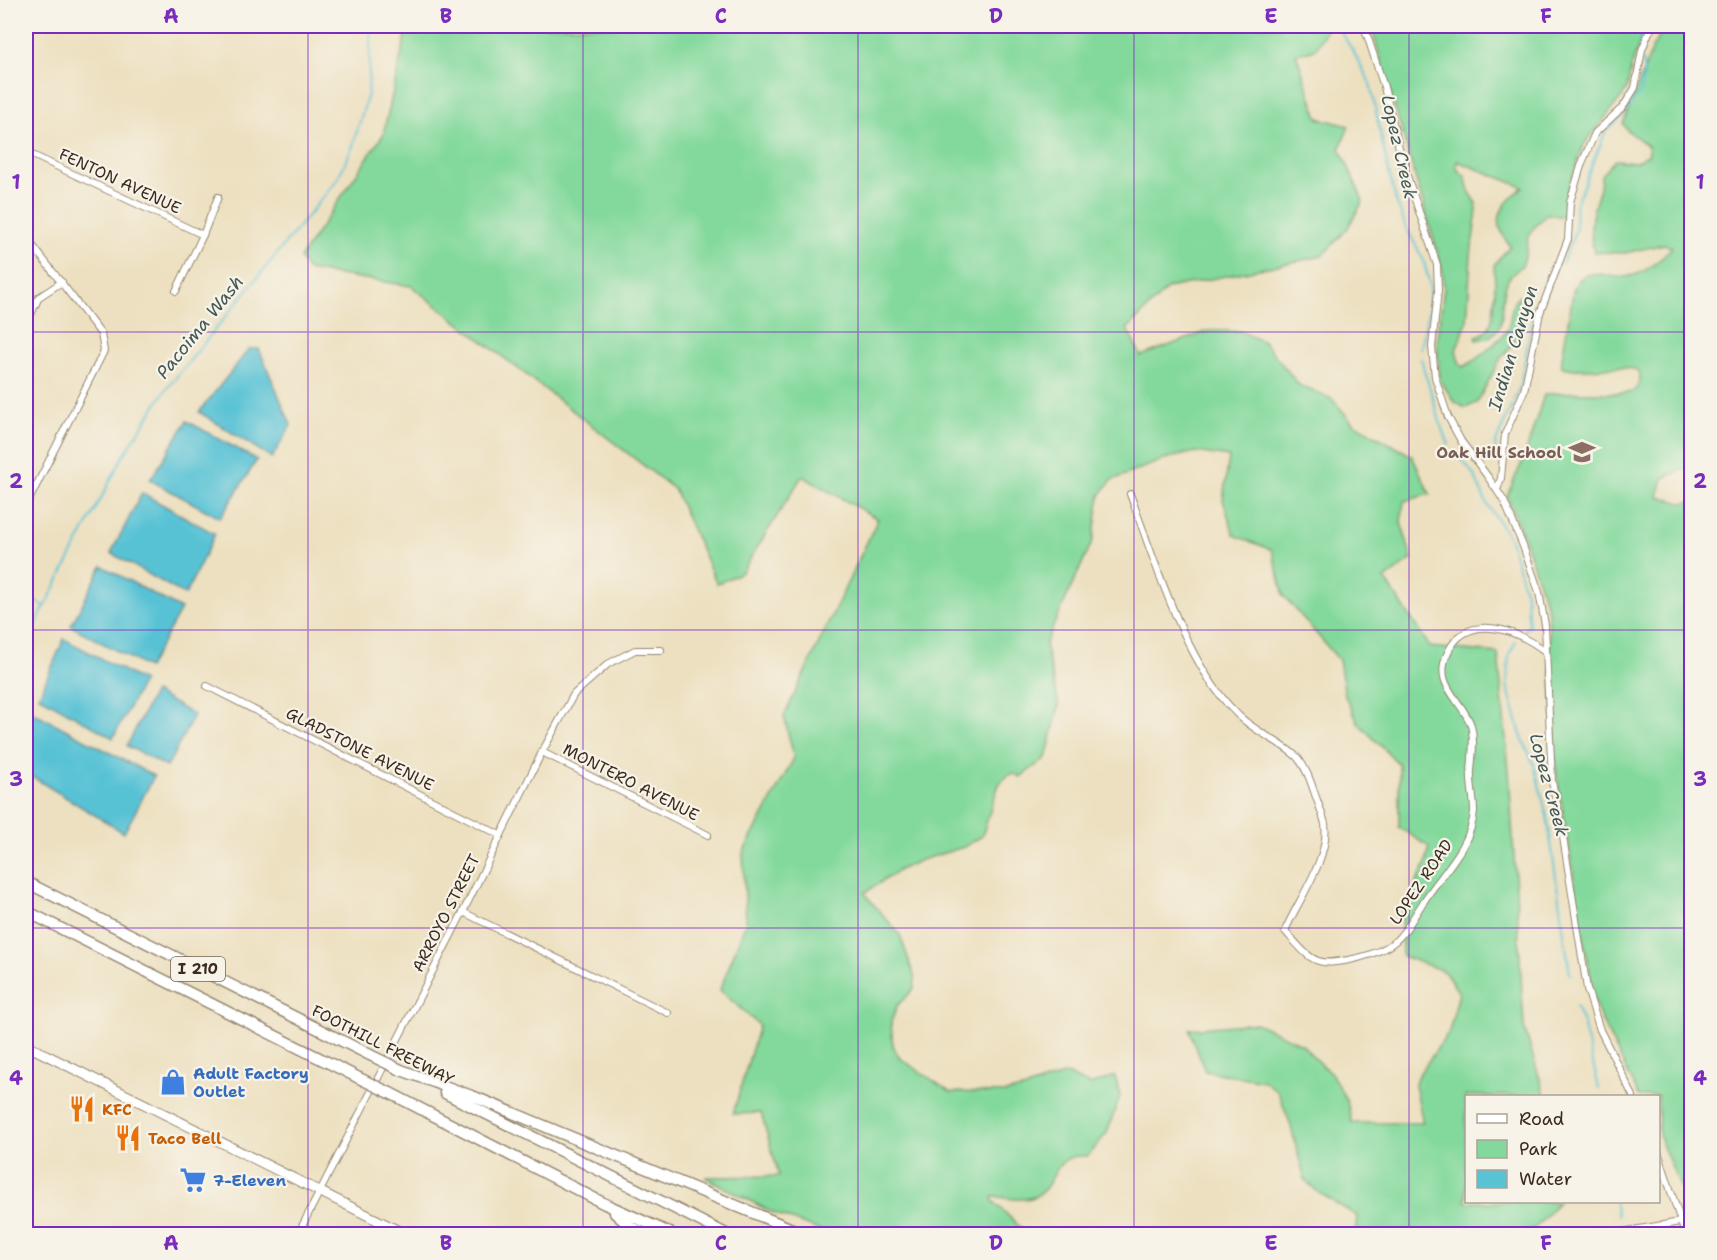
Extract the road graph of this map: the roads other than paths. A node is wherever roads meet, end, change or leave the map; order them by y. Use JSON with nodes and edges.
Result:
{"nodes":[{"id":1,"x":1364,"y":26,"type":"edge"},
{"id":2,"x":1654,"y":26,"type":"edge"},
{"id":3,"x":26,"y":152,"type":"edge"},
{"id":4,"x":218,"y":197,"type":"dead end"},
{"id":5,"x":202,"y":235,"type":"junction"},
{"id":6,"x":26,"y":237,"type":"edge"},
{"id":7,"x":62,"y":282,"type":"junction"},
{"id":8,"x":176,"y":291,"type":"dead end"},
{"id":9,"x":26,"y":325,"type":"edge"},
{"id":10,"x":1497,"y":490,"type":"junction"},
{"id":11,"x":1130,"y":494,"type":"dead end"},
{"id":12,"x":26,"y":506,"type":"edge"},
{"id":13,"x":661,"y":650,"type":"dead end"},
{"id":14,"x":1546,"y":652,"type":"junction"},
{"id":15,"x":207,"y":686,"type":"dead end"},
{"id":16,"x":542,"y":752,"type":"junction"},
{"id":17,"x":500,"y":835,"type":"junction"},
{"id":18,"x":708,"y":836,"type":"dead end"},
{"id":19,"x":26,"y":882,"type":"edge"},
{"id":20,"x":26,"y":911,"type":"edge"},
{"id":21,"x":463,"y":912,"type":"junction"},
{"id":22,"x":668,"y":1013,"type":"dead end"},
{"id":23,"x":26,"y":1045,"type":"edge"},
{"id":24,"x":401,"y":1070,"type":"junction"},
{"id":25,"x":1632,"y":1095,"type":"edge"},
{"id":26,"x":1660,"y":1155,"type":"edge"},
{"id":27,"x":319,"y":1191,"type":"junction"},
{"id":28,"x":605,"y":1204,"type":"junction"},
{"id":29,"x":1682,"y":1220,"type":"junction"},
{"id":30,"x":1692,"y":1220,"type":"edge"},
{"id":31,"x":298,"y":1234,"type":"edge"},
{"id":32,"x":405,"y":1234,"type":"edge"},
{"id":33,"x":645,"y":1234,"type":"edge"},
{"id":34,"x":672,"y":1234,"type":"edge"},
{"id":35,"x":726,"y":1234,"type":"edge"},
{"id":36,"x":804,"y":1234,"type":"edge"},
{"id":37,"x":1610,"y":1234,"type":"edge"},
{"id":38,"x":1685,"y":1234,"type":"edge"}],
"edges":[{"from":1,"to":10,"type":"street"},
{"from":2,"to":10,"type":"street"},
{"from":3,"to":5,"type":"street","name":"FENTON AVENUE"},
{"from":4,"to":5,"type":"street"},
{"from":5,"to":8,"type":"street"},
{"from":6,"to":7,"type":"street"},
{"from":7,"to":9,"type":"street"},
{"from":7,"to":12,"type":"street"},
{"from":10,"to":14,"type":"street"},
{"from":11,"to":14,"type":"street","name":"LOPEZ ROAD"},
{"from":13,"to":16,"type":"street","name":"ARROYO STREET"},
{"from":14,"to":25,"type":"street"},
{"from":15,"to":17,"type":"street","name":"GLADSTONE AVENUE"},
{"from":16,"to":17,"type":"street","name":"ARROYO STREET"},
{"from":16,"to":18,"type":"street","name":"MONTERO AVENUE"},
{"from":17,"to":21,"type":"street","name":"ARROYO STREET"},
{"from":19,"to":24,"type":"highway","name":"FOOTHILL FREEWAY","number":"I 210","bridge":true},
{"from":20,"to":28,"type":"highway","number":"I 210","bridge":true},
{"from":21,"to":22,"type":"street"},
{"from":21,"to":27,"type":"street","name":"ARROYO STREET"},
{"from":23,"to":27,"type":"main road"},
{"from":24,"to":35,"type":"highway","name":"FOOTHILL FREEWAY","number":"I 210"},
{"from":24,"to":36,"type":"highway"},
{"from":26,"to":29,"type":"street"},
{"from":27,"to":31,"type":"street","name":"ARROYO STREET"},
{"from":27,"to":32,"type":"main road"},
{"from":28,"to":33,"type":"highway"},
{"from":28,"to":34,"type":"highway","number":"I 210"},
{"from":29,"to":30,"type":"street"},
{"from":29,"to":37,"type":"street"},
{"from":29,"to":38,"type":"street"}]}
